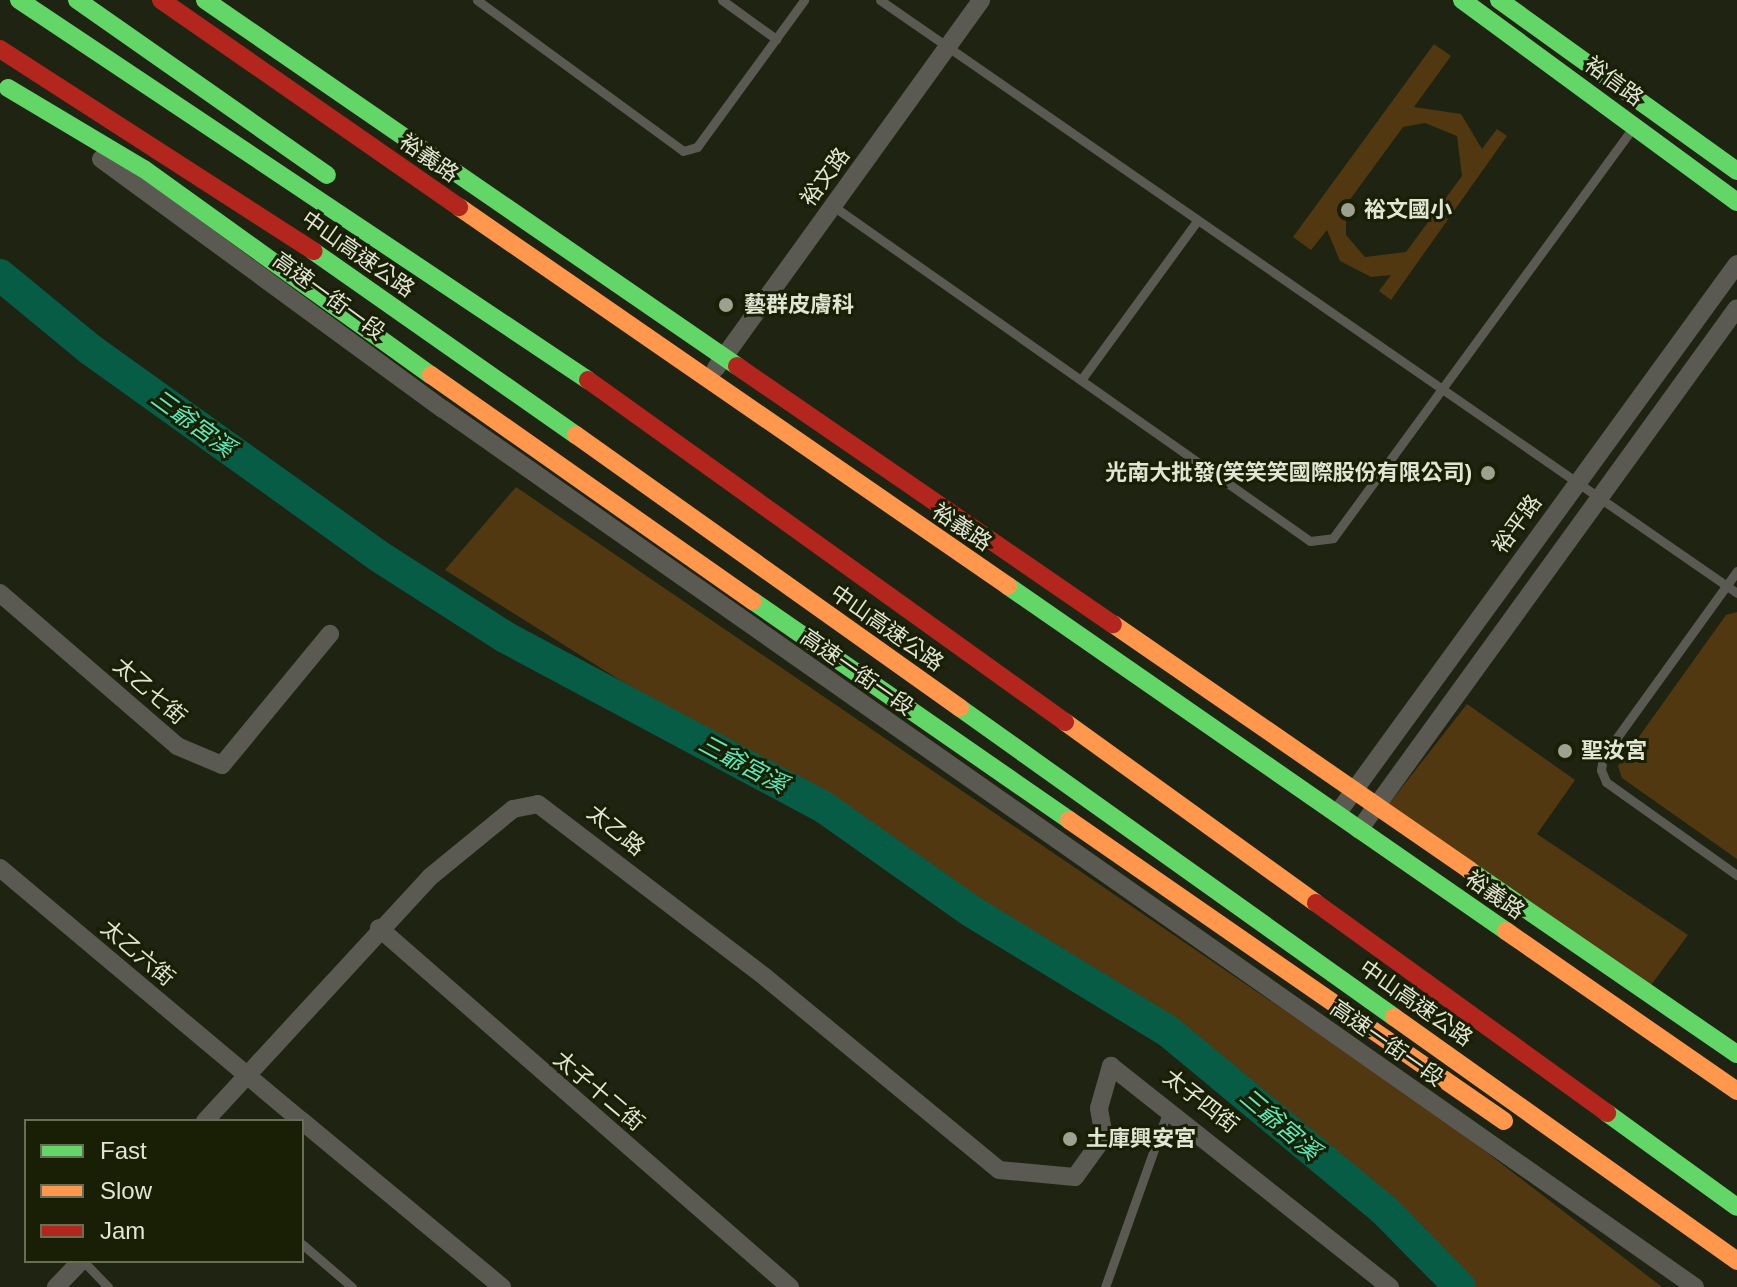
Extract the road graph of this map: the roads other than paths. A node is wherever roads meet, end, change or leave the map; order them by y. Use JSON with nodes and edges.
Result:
{"nodes":[{"id":1,"x":19,"y":0,"type":"edge"},
{"id":2,"x":77,"y":0,"type":"edge"},
{"id":3,"x":161,"y":0,"type":"edge"},
{"id":4,"x":205,"y":0,"type":"edge"},
{"id":5,"x":477,"y":0,"type":"edge"},
{"id":6,"x":722,"y":0,"type":"edge"},
{"id":7,"x":804,"y":0,"type":"edge"},
{"id":8,"x":880,"y":0,"type":"edge"},
{"id":9,"x":981,"y":0,"type":"edge"},
{"id":10,"x":1462,"y":0,"type":"edge"},
{"id":11,"x":1499,"y":0,"type":"edge"},
{"id":12,"x":776,"y":39,"type":"junction"},
{"id":13,"x":947,"y":47,"type":"junction"},
{"id":14,"x":0,"y":49,"type":"edge"},
{"id":15,"x":3,"y":81,"type":"edge"},
{"id":16,"x":1648,"y":107,"type":"junction"},
{"id":17,"x":1634,"y":126,"type":"junction"},
{"id":18,"x":1737,"y":171,"type":"edge"},
{"id":19,"x":345,"y":188,"type":"dead end"},
{"id":20,"x":1737,"y":202,"type":"edge"},
{"id":21,"x":833,"y":206,"type":"junction"},
{"id":22,"x":1197,"y":221,"type":"junction"},
{"id":23,"x":434,"y":251,"type":"dead end"},
{"id":24,"x":1737,"y":264,"type":"edge"},
{"id":25,"x":1737,"y":308,"type":"edge"},
{"id":26,"x":721,"y":361,"type":"junction"},
{"id":27,"x":1081,"y":380,"type":"junction"},
{"id":28,"x":707,"y":381,"type":"junction"},
{"id":29,"x":1440,"y":393,"type":"junction"},
{"id":30,"x":643,"y":417,"type":"junction"},
{"id":31,"x":1574,"y":486,"type":"junction"},
{"id":32,"x":1597,"y":502,"type":"junction"},
{"id":33,"x":1737,"y":571,"type":"edge"},
{"id":34,"x":1727,"y":586,"type":"junction"},
{"id":35,"x":0,"y":593,"type":"edge"},
{"id":36,"x":1737,"y":593,"type":"edge"},
{"id":37,"x":330,"y":634,"type":"dead end"},
{"id":38,"x":1353,"y":792,"type":"junction"},
{"id":39,"x":1375,"y":807,"type":"junction"},
{"id":40,"x":1337,"y":814,"type":"junction"},
{"id":41,"x":1359,"y":830,"type":"junction"},
{"id":42,"x":0,"y":868,"type":"edge"},
{"id":43,"x":1737,"y":875,"type":"edge"},
{"id":44,"x":379,"y":928,"type":"junction"},
{"id":45,"x":1737,"y":1054,"type":"edge"},
{"id":46,"x":246,"y":1075,"type":"junction"},
{"id":47,"x":1737,"y":1091,"type":"edge"},
{"id":48,"x":1169,"y":1107,"type":"junction"},
{"id":49,"x":207,"y":1119,"type":"edge"},
{"id":50,"x":300,"y":1119,"type":"edge"},
{"id":51,"x":304,"y":1123,"type":"edge"},
{"id":52,"x":1029,"y":1175,"type":"joint"},
{"id":53,"x":1737,"y":1207,"type":"edge"},
{"id":54,"x":304,"y":1246,"type":"edge"},
{"id":55,"x":1737,"y":1261,"type":"edge"},
{"id":56,"x":80,"y":1263,"type":"edge"},
{"id":57,"x":84,"y":1263,"type":"edge"},
{"id":58,"x":1737,"y":1275,"type":"edge"},
{"id":59,"x":56,"y":1287,"type":"edge"},
{"id":60,"x":108,"y":1287,"type":"edge"},
{"id":61,"x":352,"y":1287,"type":"edge"},
{"id":62,"x":502,"y":1287,"type":"edge"},
{"id":63,"x":790,"y":1287,"type":"edge"},
{"id":64,"x":1105,"y":1287,"type":"edge"},
{"id":65,"x":1390,"y":1287,"type":"edge"},
{"id":66,"x":1695,"y":1287,"type":"edge"}],
"edges":[{"from":1,"to":30,"type":"main road","name":"中山高速公路"},
{"from":2,"to":19,"type":"main road"},
{"from":3,"to":28,"type":"main road","name":"裕義路"},
{"from":4,"to":26,"type":"main road","name":"裕義路"},
{"from":5,"to":12,"type":"lane"},
{"from":6,"to":12,"type":"lane"},
{"from":7,"to":12,"type":"lane"},
{"from":8,"to":13,"type":"lane"},
{"from":9,"to":13,"type":"street","name":"裕文路"},
{"from":10,"to":17,"type":"main road","name":"裕信路"},
{"from":11,"to":16,"type":"main road","name":"裕信路"},
{"from":13,"to":21,"type":"street","name":"裕文路"},
{"from":13,"to":22,"type":"lane"},
{"from":14,"to":55,"type":"main road","name":"中山高速公路"},
{"from":15,"to":58,"type":"main road"},
{"from":15,"to":66,"type":"street","name":"高速一街一段"},
{"from":16,"to":17,"type":"lane"},
{"from":16,"to":18,"type":"main road","name":"裕信路"},
{"from":17,"to":20,"type":"main road","name":"裕信路"},
{"from":17,"to":29,"type":"lane"},
{"from":21,"to":26,"type":"street","name":"裕文路"},
{"from":21,"to":27,"type":"lane"},
{"from":22,"to":27,"type":"lane"},
{"from":22,"to":29,"type":"lane"},
{"from":23,"to":30,"type":"main road"},
{"from":24,"to":31,"type":"street","name":"裕平路"},
{"from":25,"to":32,"type":"street"},
{"from":26,"to":28,"type":"street","name":"裕文路"},
{"from":26,"to":38,"type":"main road","name":"裕義路"},
{"from":27,"to":29,"type":"lane"},
{"from":28,"to":40,"type":"main road","name":"裕義路"},
{"from":29,"to":31,"type":"lane"},
{"from":30,"to":53,"type":"main road","name":"中山高速公路"},
{"from":31,"to":32,"type":"lane"},
{"from":31,"to":38,"type":"street","name":"裕平路"},
{"from":32,"to":34,"type":"lane"},
{"from":32,"to":39,"type":"street"},
{"from":33,"to":34,"type":"lane"},
{"from":34,"to":36,"type":"lane"},
{"from":34,"to":43,"type":"lane"},
{"from":35,"to":37,"type":"street","name":"太乙七街"},
{"from":38,"to":39,"type":"main road","name":"裕義路"},
{"from":38,"to":40,"type":"street","name":"裕平路"},
{"from":39,"to":41,"type":"street"},
{"from":39,"to":45,"type":"main road","name":"裕義路"},
{"from":40,"to":41,"type":"main road","name":"裕義路"},
{"from":41,"to":47,"type":"main road","name":"裕義路"},
{"from":42,"to":46,"type":"street","name":"太乙六街"},
{"from":44,"to":46,"type":"street","name":"太乙路"},
{"from":44,"to":52,"type":"street","name":"太乙路"},
{"from":44,"to":63,"type":"street","name":"太子十二街"},
{"from":46,"to":49,"type":"street","name":"太乙路"},
{"from":46,"to":50,"type":"street","name":"太乙六街"},
{"from":48,"to":52,"type":"street","name":"太子四街"},
{"from":48,"to":64,"type":"lane"},
{"from":48,"to":65,"type":"street","name":"太子四街"},
{"from":51,"to":62,"type":"street","name":"太乙六街"},
{"from":54,"to":61,"type":"lane"},
{"from":56,"to":59,"type":"street"},
{"from":57,"to":60,"type":"lane"}]}
